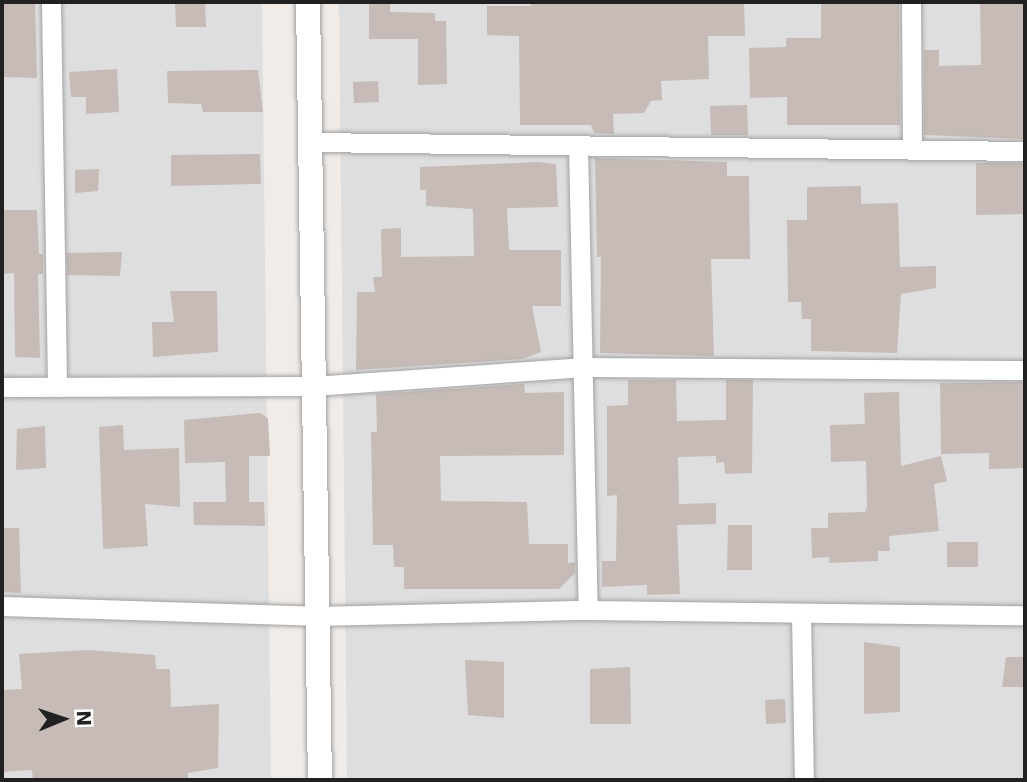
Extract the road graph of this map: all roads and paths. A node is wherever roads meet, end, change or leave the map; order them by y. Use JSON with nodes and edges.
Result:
{"nodes":[{"id":1,"x":51,"y":2,"type":"edge"},
{"id":2,"x":307,"y":2,"type":"edge"},
{"id":3,"x":911,"y":2,"type":"edge"},
{"id":4,"x":310,"y":142,"type":"junction"},
{"id":5,"x":578,"y":145,"type":"junction"},
{"id":6,"x":912,"y":150,"type":"junction"},
{"id":7,"x":1025,"y":151,"type":"edge"},
{"id":8,"x":585,"y":367,"type":"junction"},
{"id":9,"x":1025,"y":370,"type":"edge"},
{"id":10,"x":313,"y":386,"type":"junction"},
{"id":11,"x":2,"y":387,"type":"edge"},
{"id":12,"x":57,"y":387,"type":"junction"},
{"id":13,"x":2,"y":606,"type":"edge"},
{"id":14,"x":587,"y":610,"type":"junction"},
{"id":15,"x":802,"y":612,"type":"junction"},
{"id":16,"x":1025,"y":615,"type":"edge"},
{"id":17,"x":315,"y":617,"type":"junction"},
{"id":18,"x":320,"y":780,"type":"edge"},
{"id":19,"x":804,"y":780,"type":"edge"}],
"edges":[{"from":1,"to":12,"type":"street"},
{"from":2,"to":4,"type":"street"},
{"from":3,"to":6,"type":"street"},
{"from":4,"to":5,"type":"street"},
{"from":4,"to":10,"type":"street"},
{"from":5,"to":6,"type":"street"},
{"from":5,"to":8,"type":"street"},
{"from":6,"to":7,"type":"street"},
{"from":8,"to":9,"type":"street"},
{"from":8,"to":10,"type":"street"},
{"from":8,"to":14,"type":"street"},
{"from":10,"to":12,"type":"street"},
{"from":10,"to":17,"type":"street"},
{"from":11,"to":12,"type":"street"},
{"from":13,"to":17,"type":"street"},
{"from":14,"to":15,"type":"street"},
{"from":14,"to":17,"type":"street"},
{"from":15,"to":16,"type":"street"},
{"from":15,"to":19,"type":"street"},
{"from":17,"to":18,"type":"street"}]}
